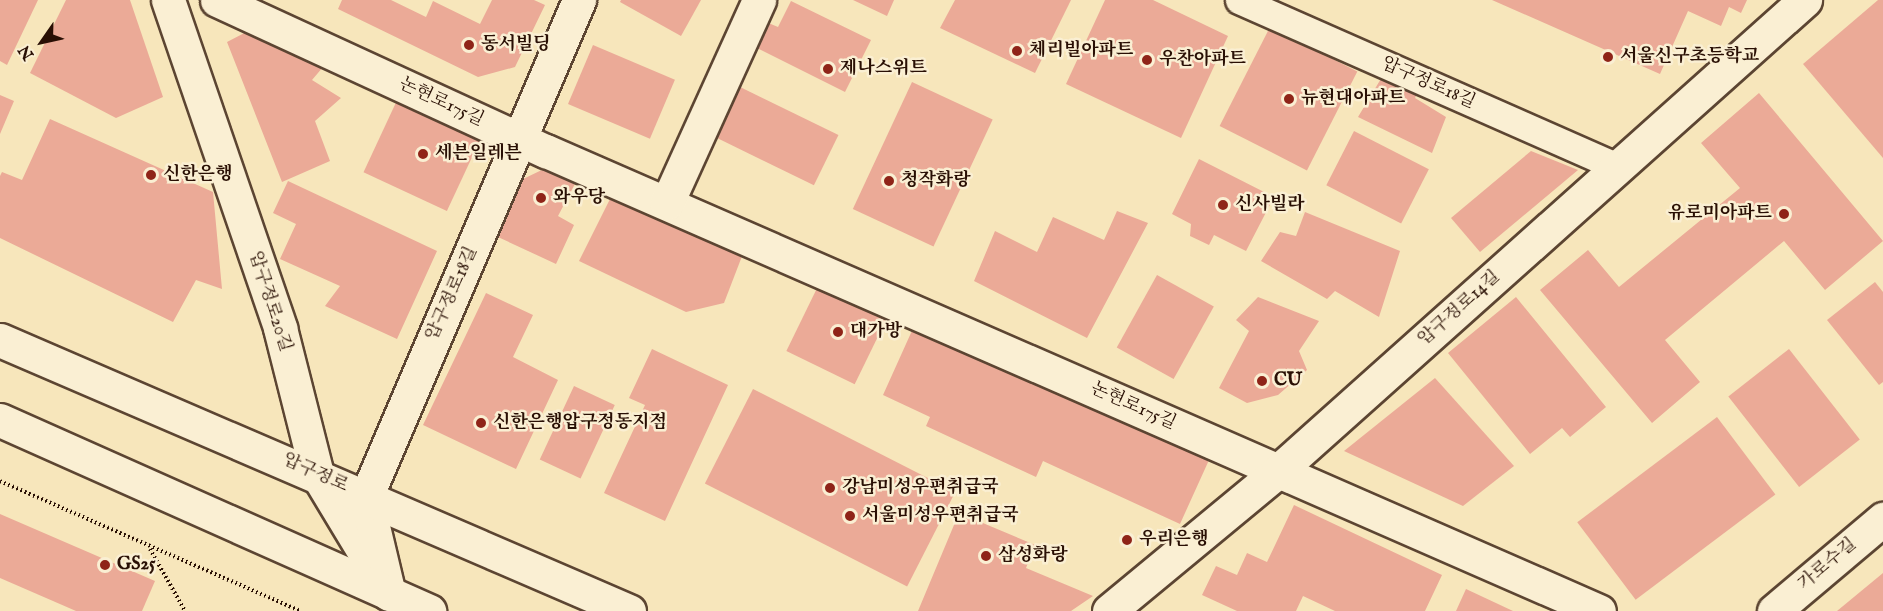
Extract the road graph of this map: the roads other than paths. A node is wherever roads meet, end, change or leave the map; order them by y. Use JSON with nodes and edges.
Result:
{"nodes":[{"id":1,"x":168,"y":0,"type":"edge"},
{"id":2,"x":217,"y":0,"type":"edge"},
{"id":3,"x":579,"y":0,"type":"edge"},
{"id":4,"x":759,"y":0,"type":"edge"},
{"id":5,"x":1239,"y":0,"type":"edge"},
{"id":6,"x":1805,"y":0,"type":"edge"},
{"id":7,"x":521,"y":140,"type":"junction"},
{"id":8,"x":1617,"y":168,"type":"junction"},
{"id":9,"x":667,"y":203,"type":"junction"},
{"id":10,"x":0,"y":340,"type":"edge"},
{"id":11,"x":0,"y":420,"type":"edge"},
{"id":12,"x":1278,"y":471,"type":"junction"},
{"id":13,"x":317,"y":474,"type":"junction"},
{"id":14,"x":366,"y":497,"type":"junction"},
{"id":15,"x":1883,"y":519,"type":"edge"},
{"id":16,"x":386,"y":602,"type":"edge"},
{"id":17,"x":429,"y":611,"type":"edge"},
{"id":18,"x":629,"y":611,"type":"edge"},
{"id":19,"x":1109,"y":611,"type":"edge"},
{"id":20,"x":1599,"y":611,"type":"edge"},
{"id":21,"x":1774,"y":611,"type":"edge"}],
"edges":[{"from":1,"to":13,"type":"street","name":"압구정로20길"},
{"from":2,"to":7,"type":"street","name":"논현로175길"},
{"from":3,"to":7,"type":"street","name":"압구정로18길"},
{"from":4,"to":9,"type":"street"},
{"from":5,"to":8,"type":"lane","name":"압구정로18길"},
{"from":6,"to":8,"type":"street","name":"압구정로14길"},
{"from":7,"to":9,"type":"street","name":"논현로175길"},
{"from":7,"to":14,"type":"street","name":"압구정로18길"},
{"from":8,"to":12,"type":"street","name":"압구정로14길"},
{"from":9,"to":12,"type":"street","name":"논현로175길"},
{"from":10,"to":13,"type":"street","name":"압구정로"},
{"from":11,"to":16,"type":"street"},
{"from":12,"to":19,"type":"street","name":"압구정로14길"},
{"from":12,"to":20,"type":"street","name":"논현로175길"},
{"from":13,"to":14,"type":"street","name":"압구정로"},
{"from":13,"to":16,"type":"street","name":"압구정로20길"},
{"from":14,"to":16,"type":"street"},
{"from":14,"to":18,"type":"street","name":"압구정로"},
{"from":15,"to":21,"type":"street","name":"가로수길"},
{"from":16,"to":17,"type":"street"}]}
